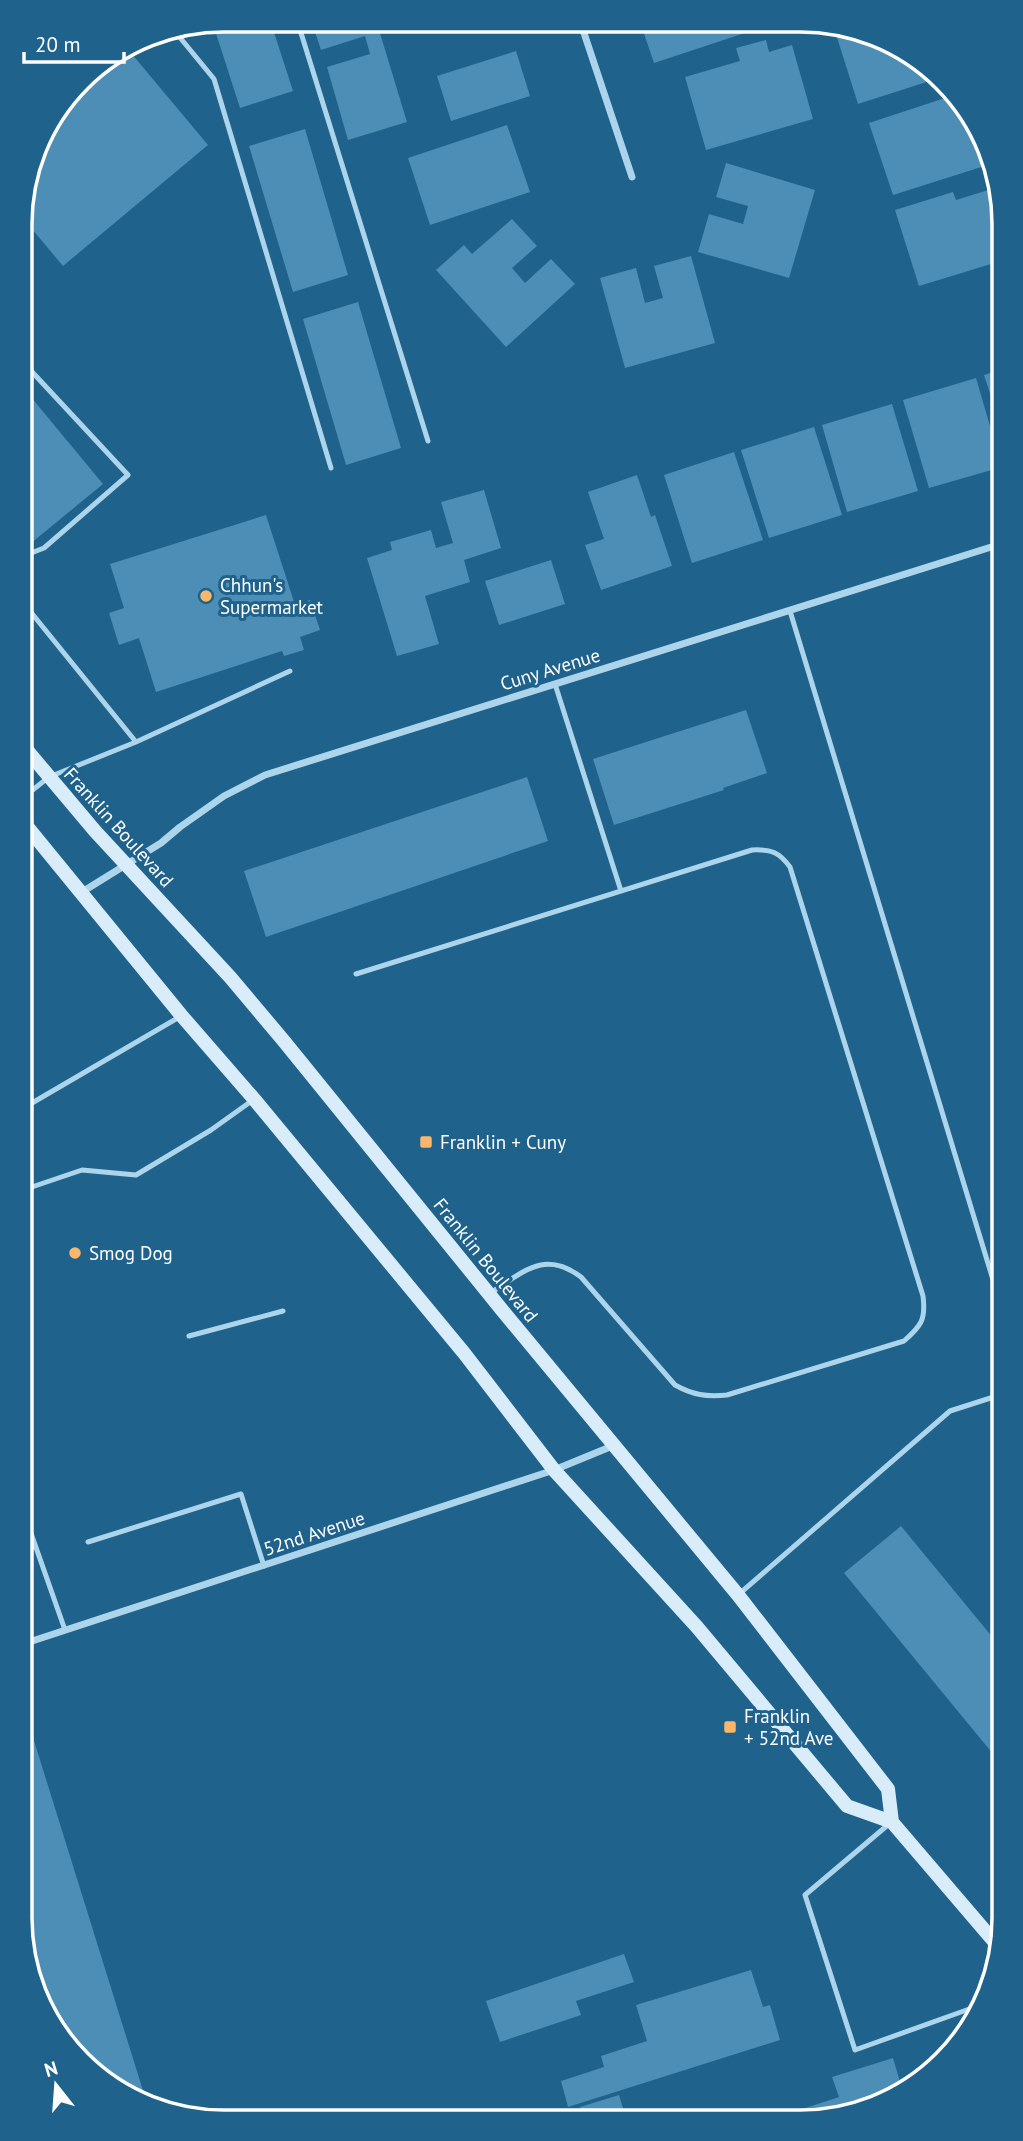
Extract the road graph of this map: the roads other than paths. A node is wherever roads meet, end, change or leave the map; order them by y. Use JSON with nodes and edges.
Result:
{"nodes":[{"id":1,"x":301,"y":32,"type":"edge"},
{"id":2,"x":583,"y":32,"type":"edge"},
{"id":3,"x":179,"y":37,"type":"edge"},
{"id":4,"x":632,"y":177,"type":"dead end"},
{"id":5,"x":32,"y":372,"type":"edge"},
{"id":6,"x":428,"y":441,"type":"dead end"},
{"id":7,"x":331,"y":468,"type":"dead end"},
{"id":8,"x":992,"y":547,"type":"edge"},
{"id":9,"x":32,"y":552,"type":"edge"},
{"id":10,"x":790,"y":611,"type":"junction"},
{"id":11,"x":32,"y":615,"type":"edge"},
{"id":12,"x":290,"y":671,"type":"dead end"},
{"id":13,"x":555,"y":684,"type":"junction"},
{"id":14,"x":136,"y":742,"type":"junction"},
{"id":15,"x":32,"y":756,"type":"edge"},
{"id":16,"x":49,"y":777,"type":"junction"},
{"id":17,"x":32,"y":790,"type":"edge"},
{"id":18,"x":32,"y":832,"type":"edge"},
{"id":19,"x":126,"y":866,"type":"junction"},
{"id":20,"x":621,"y":891,"type":"junction"},
{"id":21,"x":82,"y":892,"type":"junction"},
{"id":22,"x":356,"y":974,"type":"dead end"},
{"id":23,"x":181,"y":1015,"type":"junction"},
{"id":24,"x":254,"y":1099,"type":"junction"},
{"id":25,"x":32,"y":1103,"type":"edge"},
{"id":26,"x":32,"y":1187,"type":"edge"},
{"id":27,"x":991,"y":1271,"type":"edge"},
{"id":28,"x":489,"y":1294,"type":"junction"},
{"id":29,"x":283,"y":1311,"type":"dead end"},
{"id":30,"x":189,"y":1336,"type":"dead end"},
{"id":31,"x":991,"y":1398,"type":"edge"},
{"id":32,"x":615,"y":1445,"type":"junction"},
{"id":33,"x":554,"y":1470,"type":"junction"},
{"id":34,"x":32,"y":1538,"type":"edge"},
{"id":35,"x":88,"y":1542,"type":"dead end"},
{"id":36,"x":35,"y":1547,"type":"junction"},
{"id":37,"x":32,"y":1548,"type":"edge"},
{"id":38,"x":264,"y":1566,"type":"junction"},
{"id":39,"x":738,"y":1595,"type":"junction"},
{"id":40,"x":65,"y":1630,"type":"junction"},
{"id":41,"x":32,"y":1640,"type":"edge"},
{"id":42,"x":892,"y":1822,"type":"junction"},
{"id":43,"x":990,"y":1938,"type":"edge"},
{"id":44,"x":968,"y":2010,"type":"edge"}],
"edges":[{"from":1,"to":6,"type":"lane"},
{"from":2,"to":4,"type":"street"},
{"from":3,"to":7,"type":"lane"},
{"from":5,"to":9,"type":"lane"},
{"from":8,"to":10,"type":"street","name":"Cuny Avenue"},
{"from":10,"to":13,"type":"street","name":"Cuny Avenue"},
{"from":10,"to":27,"type":"lane"},
{"from":11,"to":14,"type":"lane"},
{"from":12,"to":14,"type":"lane"},
{"from":13,"to":19,"type":"street","name":"Cuny Avenue"},
{"from":13,"to":20,"type":"lane"},
{"from":14,"to":16,"type":"lane"},
{"from":15,"to":16,"type":"main road","name":"Franklin Boulevard"},
{"from":16,"to":17,"type":"lane"},
{"from":16,"to":19,"type":"main road","name":"Franklin Boulevard"},
{"from":18,"to":21,"type":"main road"},
{"from":19,"to":21,"type":"street","name":"Cuny Avenue"},
{"from":19,"to":28,"type":"main road","name":"Franklin Boulevard"},
{"from":20,"to":22,"type":"lane"},
{"from":20,"to":28,"type":"lane"},
{"from":21,"to":23,"type":"main road"},
{"from":23,"to":24,"type":"main road"},
{"from":23,"to":25,"type":"lane"},
{"from":24,"to":26,"type":"lane"},
{"from":24,"to":33,"type":"main road"},
{"from":28,"to":32,"type":"main road","name":"Franklin Boulevard"},
{"from":29,"to":30,"type":"lane"},
{"from":31,"to":39,"type":"lane"},
{"from":32,"to":33,"type":"street","name":"52nd Avenue"},
{"from":32,"to":39,"type":"main road","name":"Franklin Boulevard"},
{"from":33,"to":38,"type":"street","name":"52nd Avenue"},
{"from":33,"to":42,"type":"main road"},
{"from":34,"to":36,"type":"lane"},
{"from":35,"to":38,"type":"lane"},
{"from":36,"to":37,"type":"lane"},
{"from":36,"to":40,"type":"lane"},
{"from":38,"to":40,"type":"street","name":"52nd Avenue"},
{"from":39,"to":42,"type":"main road","name":"Franklin Boulevard"},
{"from":40,"to":41,"type":"street","name":"52nd Avenue"},
{"from":42,"to":43,"type":"main road"},
{"from":42,"to":44,"type":"lane"}]}
